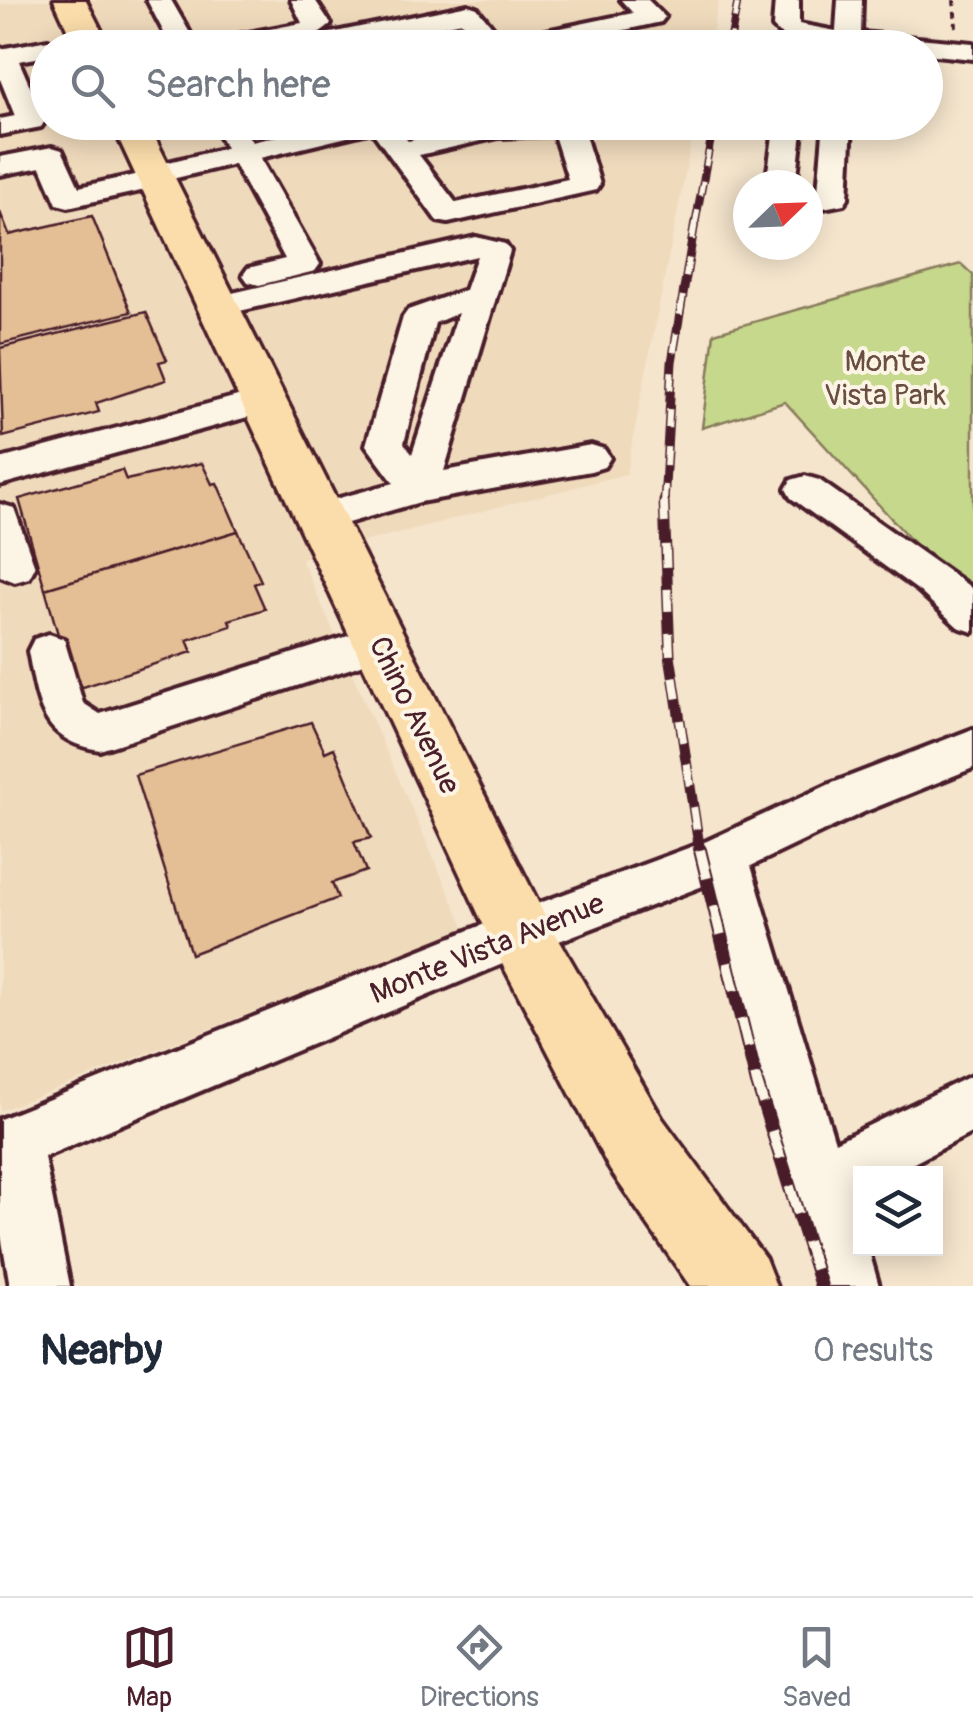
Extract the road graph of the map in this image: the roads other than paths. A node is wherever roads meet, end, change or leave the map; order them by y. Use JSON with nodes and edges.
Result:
{"nodes":[{"id":1,"x":70,"y":0,"type":"edge"},
{"id":2,"x":159,"y":0,"type":"edge"},
{"id":3,"x":302,"y":0,"type":"edge"},
{"id":4,"x":452,"y":0,"type":"edge"},
{"id":5,"x":633,"y":0,"type":"edge"},
{"id":6,"x":788,"y":0,"type":"edge"},
{"id":7,"x":850,"y":0,"type":"edge"},
{"id":8,"x":346,"y":15,"type":"dead end"},
{"id":9,"x":84,"y":30,"type":"edge"},
{"id":10,"x":175,"y":30,"type":"edge"},
{"id":11,"x":305,"y":30,"type":"edge"},
{"id":12,"x":382,"y":30,"type":"edge"},
{"id":13,"x":484,"y":30,"type":"edge"},
{"id":14,"x":618,"y":30,"type":"edge"},
{"id":15,"x":788,"y":30,"type":"edge"},
{"id":16,"x":848,"y":30,"type":"edge"},
{"id":17,"x":943,"y":48,"type":"edge"},
{"id":18,"x":30,"y":51,"type":"edge"},
{"id":19,"x":973,"y":51,"type":"edge"},
{"id":20,"x":30,"y":92,"type":"edge"},
{"id":21,"x":19,"y":94,"type":"junction"},
{"id":22,"x":30,"y":120,"type":"edge"},
{"id":23,"x":30,"y":122,"type":"edge"},
{"id":24,"x":0,"y":128,"type":"edge"},
{"id":25,"x":138,"y":140,"type":"edge"},
{"id":26,"x":235,"y":140,"type":"edge"},
{"id":27,"x":308,"y":140,"type":"edge"},
{"id":28,"x":393,"y":140,"type":"edge"},
{"id":29,"x":450,"y":140,"type":"edge"},
{"id":30,"x":571,"y":140,"type":"edge"},
{"id":31,"x":787,"y":140,"type":"edge"},
{"id":32,"x":837,"y":140,"type":"edge"},
{"id":33,"x":401,"y":151,"type":"junction"},
{"id":34,"x":243,"y":155,"type":"junction"},
{"id":35,"x":0,"y":166,"type":"edge"},
{"id":36,"x":783,"y":170,"type":"edge"},
{"id":37,"x":156,"y":177,"type":"junction"},
{"id":38,"x":823,"y":200,"type":"edge"},
{"id":39,"x":214,"y":297,"type":"junction"},
{"id":40,"x":480,"y":300,"type":"junction"},
{"id":41,"x":264,"y":401,"type":"junction"},
{"id":42,"x":590,"y":458,"type":"dead end"},
{"id":43,"x":0,"y":472,"type":"edge"},
{"id":44,"x":420,"y":489,"type":"junction"},
{"id":45,"x":805,"y":489,"type":"dead end"},
{"id":46,"x":0,"y":518,"type":"edge"},
{"id":47,"x":320,"y":518,"type":"junction"},
{"id":48,"x":15,"y":568,"type":"dead end"},
{"id":49,"x":973,"y":616,"type":"edge"},
{"id":50,"x":380,"y":642,"type":"junction"},
{"id":51,"x":49,"y":650,"type":"dead end"},
{"id":52,"x":973,"y":748,"type":"edge"},
{"id":53,"x":724,"y":856,"type":"junction"},
{"id":54,"x":520,"y":934,"type":"junction"},
{"id":55,"x":973,"y":1104,"type":"edge"},
{"id":56,"x":7,"y":1144,"type":"edge"},
{"id":57,"x":818,"y":1181,"type":"junction"},
{"id":58,"x":40,"y":1286,"type":"edge"},
{"id":59,"x":737,"y":1286,"type":"edge"},
{"id":60,"x":848,"y":1286,"type":"edge"}],
"edges":[{"from":1,"to":9,"type":"main road"},
{"from":2,"to":10,"type":"street"},
{"from":3,"to":11,"type":"street"},
{"from":4,"to":8,"type":"street"},
{"from":5,"to":14,"type":"street"},
{"from":6,"to":15,"type":"street"},
{"from":7,"to":16,"type":"street"},
{"from":12,"to":13,"type":"street"},
{"from":17,"to":19,"type":"street"},
{"from":18,"to":21,"type":"street"},
{"from":20,"to":21,"type":"street"},
{"from":21,"to":22,"type":"street"},
{"from":23,"to":24,"type":"street"},
{"from":25,"to":37,"type":"main road","name":"Chino Avenue"},
{"from":26,"to":34,"type":"street"},
{"from":27,"to":34,"type":"street"},
{"from":28,"to":33,"type":"street"},
{"from":29,"to":33,"type":"street"},
{"from":30,"to":33,"type":"street"},
{"from":31,"to":36,"type":"street"},
{"from":32,"to":38,"type":"street"},
{"from":34,"to":37,"type":"street"},
{"from":34,"to":39,"type":"street"},
{"from":35,"to":37,"type":"street"},
{"from":37,"to":39,"type":"main road","name":"Chino Avenue"},
{"from":39,"to":40,"type":"street"},
{"from":39,"to":41,"type":"main road","name":"Chino Avenue"},
{"from":40,"to":44,"type":"street"},
{"from":40,"to":44,"type":"street"},
{"from":41,"to":43,"type":"street"},
{"from":41,"to":47,"type":"main road","name":"Chino Avenue"},
{"from":42,"to":44,"type":"street"},
{"from":44,"to":47,"type":"street"},
{"from":45,"to":49,"type":"street"},
{"from":46,"to":48,"type":"street"},
{"from":47,"to":50,"type":"main road","name":"Chino Avenue"},
{"from":50,"to":51,"type":"street"},
{"from":50,"to":54,"type":"main road","name":"Chino Avenue"},
{"from":52,"to":53,"type":"street","name":"Monte Vista Avenue"},
{"from":53,"to":54,"type":"street","name":"Monte Vista Avenue"},
{"from":53,"to":57,"type":"street"},
{"from":54,"to":56,"type":"street","name":"Monte Vista Avenue"},
{"from":54,"to":59,"type":"main road","name":"Chino Avenue"},
{"from":55,"to":57,"type":"street"},
{"from":56,"to":58,"type":"street"},
{"from":57,"to":60,"type":"street"}]}
